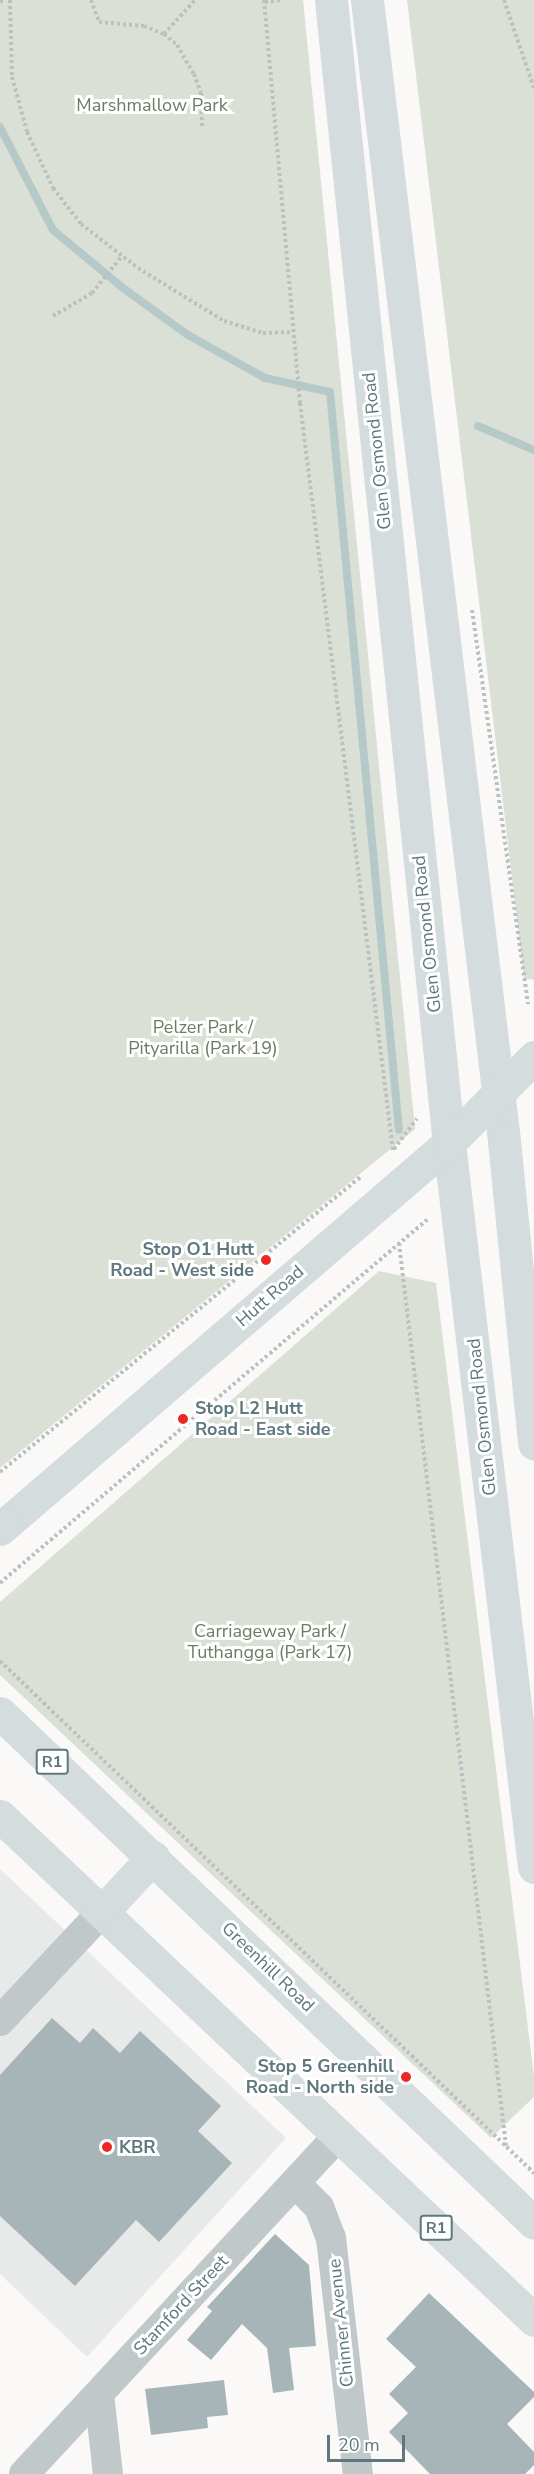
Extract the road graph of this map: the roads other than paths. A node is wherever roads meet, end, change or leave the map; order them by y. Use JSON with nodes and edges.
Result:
{"nodes":[{"id":1,"x":330,"y":0,"type":"edge"},
{"id":2,"x":367,"y":0,"type":"edge"},
{"id":3,"x":394,"y":228,"type":"junction"},
{"id":4,"x":355,"y":232,"type":"junction"},
{"id":5,"x":534,"y":1058,"type":"edge"},
{"id":6,"x":498,"y":1096,"type":"junction"},
{"id":7,"x":449,"y":1143,"type":"junction"},
{"id":8,"x":534,"y":1444,"type":"edge"},
{"id":9,"x":1,"y":1527,"type":"edge"},
{"id":10,"x":0,"y":1713,"type":"edge"},
{"id":11,"x":0,"y":1816,"type":"edge"},
{"id":12,"x":153,"y":1857,"type":"junction"},
{"id":13,"x":534,"y":1867,"type":"edge"},
{"id":14,"x":102,"y":1912,"type":"junction"},
{"id":15,"x":0,"y":2021,"type":"edge"},
{"id":16,"x":338,"y":2136,"type":"junction"},
{"id":17,"x":295,"y":2183,"type":"junction"},
{"id":18,"x":534,"y":2223,"type":"edge"},
{"id":19,"x":534,"y":2320,"type":"edge"},
{"id":20,"x":99,"y":2394,"type":"junction"},
{"id":21,"x":24,"y":2474,"type":"edge"},
{"id":22,"x":108,"y":2474,"type":"edge"},
{"id":23,"x":358,"y":2474,"type":"edge"}],
"edges":[{"from":1,"to":4,"type":"main road","name":"Glen Osmond Road"},
{"from":2,"to":3,"type":"main road"},
{"from":3,"to":4,"type":"main road"},
{"from":3,"to":6,"type":"main road"},
{"from":4,"to":7,"type":"main road","name":"Glen Osmond Road"},
{"from":5,"to":6,"type":"main road","name":"Hutt Road"},
{"from":6,"to":7,"type":"main road","name":"Hutt Road"},
{"from":6,"to":8,"type":"main road"},
{"from":7,"to":9,"type":"main road","name":"Hutt Road"},
{"from":7,"to":13,"type":"main road","name":"Glen Osmond Road"},
{"from":10,"to":12,"type":"main road","name":"Greenhill Road","number":"R1"},
{"from":11,"to":14,"type":"main road","number":"R1"},
{"from":12,"to":14,"type":"main road"},
{"from":12,"to":18,"type":"main road","name":"Greenhill Road","number":"R1"},
{"from":14,"to":15,"type":"street"},
{"from":14,"to":16,"type":"main road","number":"R1"},
{"from":16,"to":17,"type":"street","name":"Stamford Street"},
{"from":16,"to":19,"type":"main road","number":"R1"},
{"from":17,"to":20,"type":"street","name":"Stamford Street"},
{"from":17,"to":23,"type":"street","name":"Chinner Avenue"},
{"from":20,"to":21,"type":"street","name":"Stamford Street"},
{"from":20,"to":22,"type":"street"}]}
